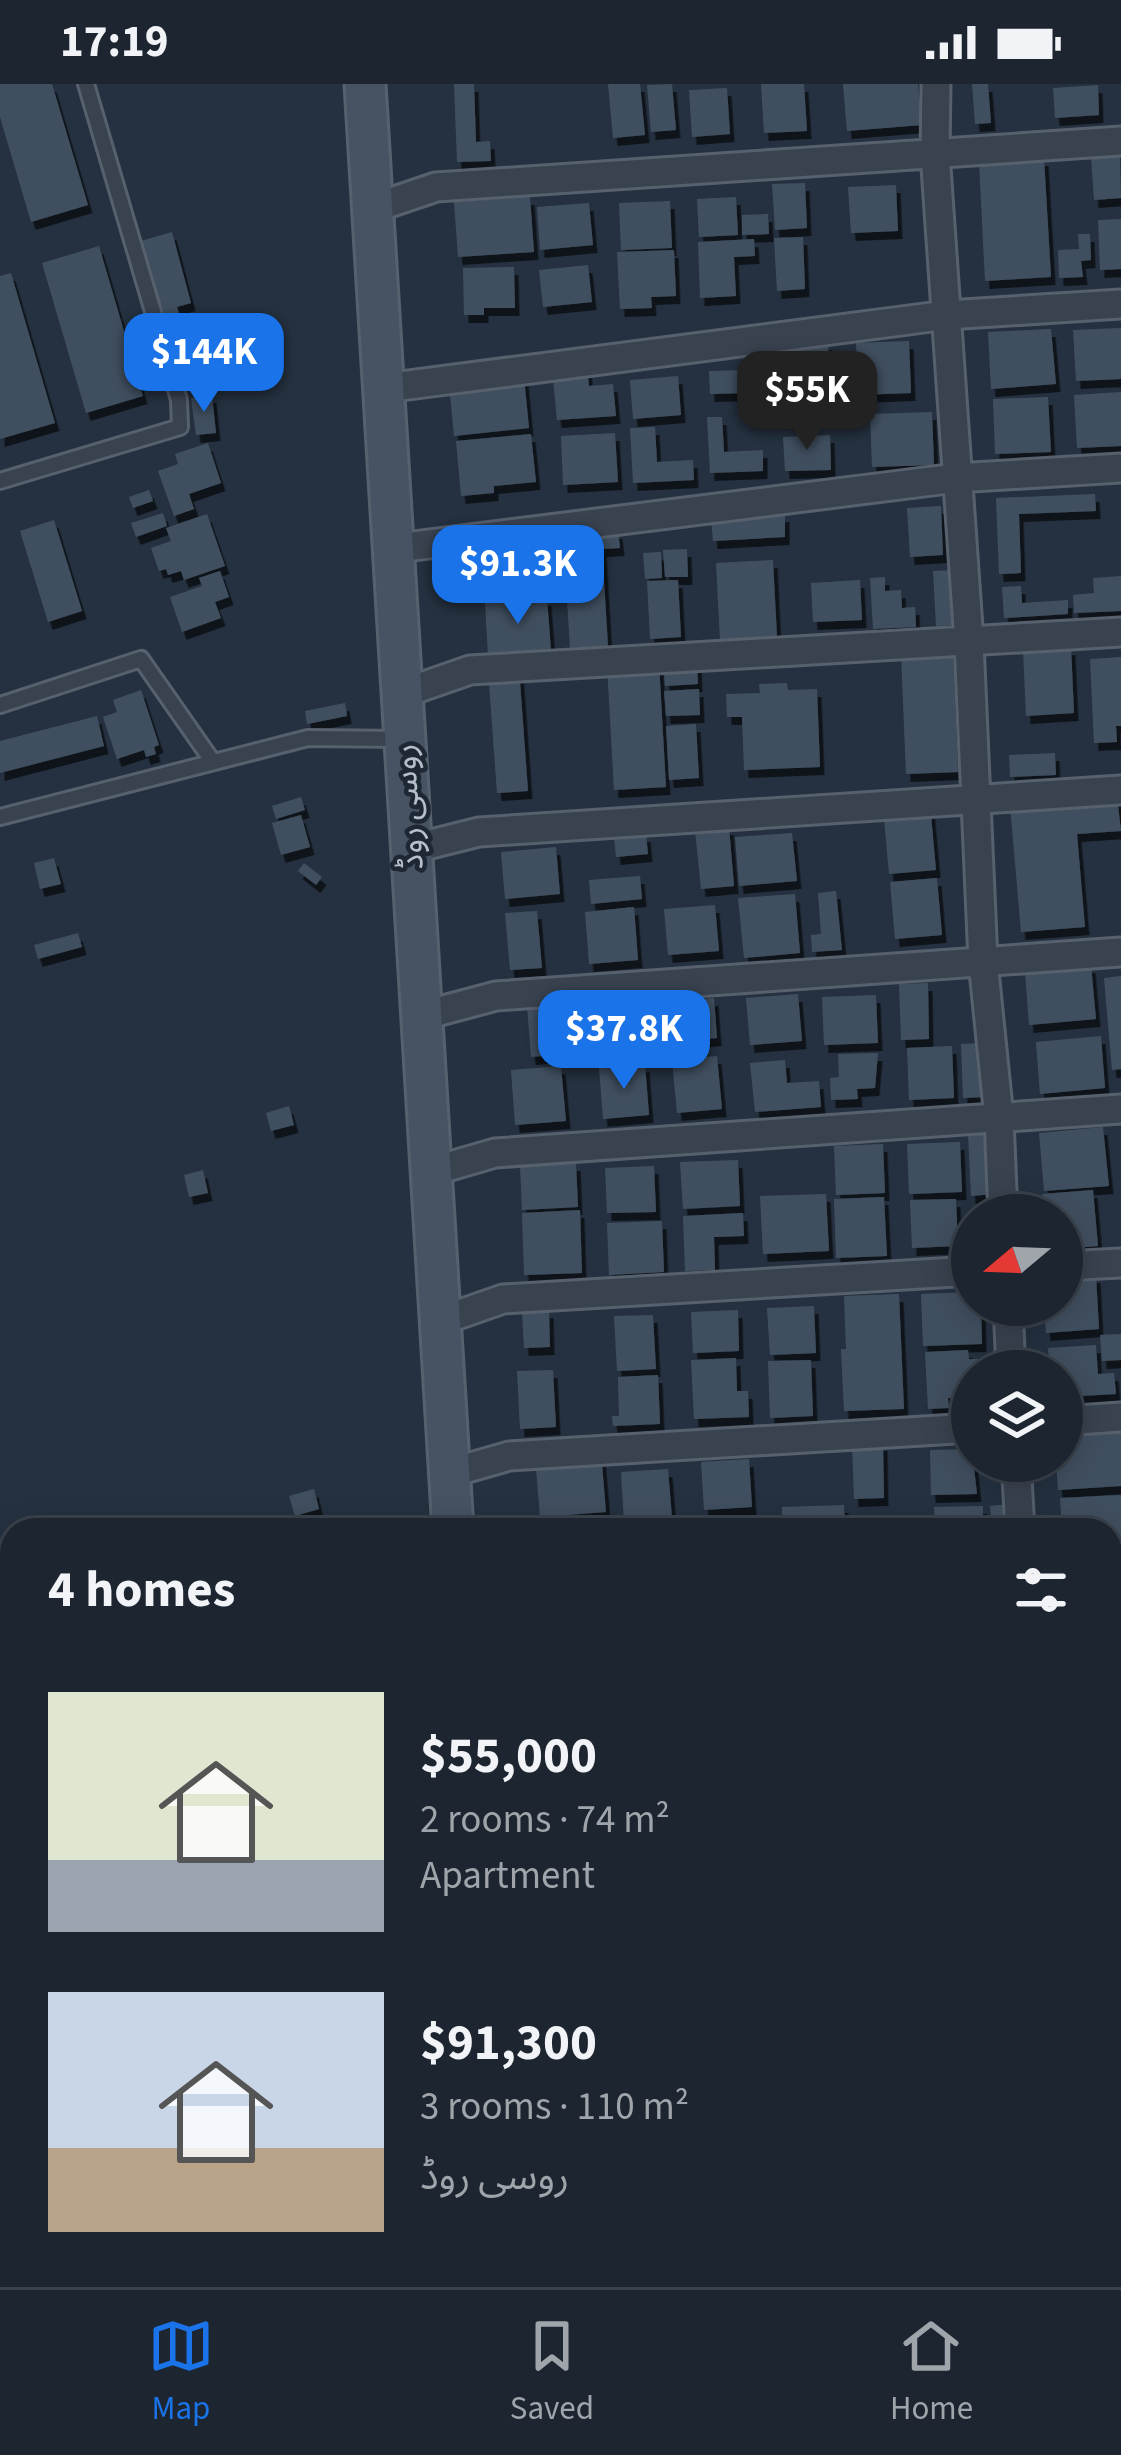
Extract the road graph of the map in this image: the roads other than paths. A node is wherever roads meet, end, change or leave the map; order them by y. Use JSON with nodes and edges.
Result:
{"nodes":[{"id":1,"x":86,"y":84,"type":"edge"},
{"id":2,"x":365,"y":84,"type":"edge"},
{"id":3,"x":936,"y":84,"type":"edge"},
{"id":4,"x":1121,"y":141,"type":"edge"},
{"id":5,"x":935,"y":153,"type":"junction"},
{"id":6,"x":374,"y":208,"type":"junction"},
{"id":7,"x":1121,"y":304,"type":"edge"},
{"id":8,"x":947,"y":315,"type":"junction"},
{"id":9,"x":385,"y":388,"type":"junction"},
{"id":10,"x":1121,"y":468,"type":"edge"},
{"id":11,"x":956,"y":478,"type":"junction"},
{"id":12,"x":0,"y":481,"type":"edge"},
{"id":13,"x":397,"y":548,"type":"junction"},
{"id":14,"x":1121,"y":632,"type":"edge"},
{"id":15,"x":969,"y":642,"type":"junction"},
{"id":16,"x":401,"y":694,"type":"junction"},
{"id":17,"x":0,"y":705,"type":"edge"},
{"id":18,"x":403,"y":739,"type":"junction"},
{"id":19,"x":213,"y":762,"type":"junction"},
{"id":20,"x":1121,"y":790,"type":"edge"},
{"id":21,"x":976,"y":799,"type":"junction"},
{"id":22,"x":0,"y":817,"type":"edge"},
{"id":23,"x":411,"y":849,"type":"junction"},
{"id":24,"x":1121,"y":952,"type":"edge"},
{"id":25,"x":983,"y":961,"type":"junction"},
{"id":26,"x":422,"y":1016,"type":"junction"},
{"id":27,"x":1121,"y":1109,"type":"edge"},
{"id":28,"x":999,"y":1118,"type":"junction"},
{"id":29,"x":434,"y":1171,"type":"junction"},
{"id":30,"x":1003,"y":1194,"type":"edge"},
{"id":31,"x":1121,"y":1263,"type":"edge"},
{"id":32,"x":1083,"y":1265,"type":"edge"},
{"id":33,"x":951,"y":1272,"type":"edge"},
{"id":34,"x":440,"y":1321,"type":"junction"},
{"id":35,"x":1121,"y":1417,"type":"edge"},
{"id":36,"x":1083,"y":1420,"type":"edge"},
{"id":37,"x":951,"y":1429,"type":"edge"},
{"id":38,"x":450,"y":1473,"type":"junction"},
{"id":39,"x":1017,"y":1482,"type":"edge"},
{"id":40,"x":452,"y":1518,"type":"edge"},
{"id":41,"x":1019,"y":1518,"type":"edge"}],
"edges":[{"from":1,"to":12,"type":"lane"},
{"from":2,"to":6,"type":"main road","name":"روسی روڈ"},
{"from":3,"to":5,"type":"street"},
{"from":4,"to":5,"type":"street"},
{"from":5,"to":6,"type":"street"},
{"from":5,"to":8,"type":"street"},
{"from":6,"to":9,"type":"main road","name":"روسی روڈ"},
{"from":7,"to":8,"type":"street"},
{"from":8,"to":9,"type":"street"},
{"from":8,"to":11,"type":"street"},
{"from":9,"to":13,"type":"main road","name":"روسی روڈ"},
{"from":10,"to":11,"type":"street"},
{"from":11,"to":13,"type":"street"},
{"from":11,"to":15,"type":"street"},
{"from":13,"to":16,"type":"main road","name":"روسی روڈ"},
{"from":14,"to":15,"type":"street"},
{"from":15,"to":16,"type":"street"},
{"from":15,"to":21,"type":"street"},
{"from":16,"to":18,"type":"main road","name":"روسی روڈ"},
{"from":17,"to":19,"type":"lane"},
{"from":18,"to":19,"type":"lane"},
{"from":18,"to":23,"type":"main road","name":"روسی روڈ"},
{"from":19,"to":22,"type":"lane"},
{"from":20,"to":21,"type":"street"},
{"from":21,"to":23,"type":"street"},
{"from":21,"to":25,"type":"street"},
{"from":23,"to":26,"type":"main road","name":"روسی روڈ"},
{"from":24,"to":25,"type":"street"},
{"from":25,"to":26,"type":"street"},
{"from":25,"to":28,"type":"street"},
{"from":26,"to":29,"type":"main road","name":"روسی روڈ"},
{"from":27,"to":28,"type":"street"},
{"from":28,"to":29,"type":"street"},
{"from":28,"to":30,"type":"street"},
{"from":29,"to":34,"type":"main road","name":"روسی روڈ"},
{"from":31,"to":32,"type":"street"},
{"from":33,"to":34,"type":"street"},
{"from":34,"to":38,"type":"main road","name":"روسی روڈ"},
{"from":35,"to":36,"type":"street"},
{"from":37,"to":38,"type":"street"},
{"from":38,"to":40,"type":"main road","name":"روسی روڈ"},
{"from":39,"to":41,"type":"street"}]}
